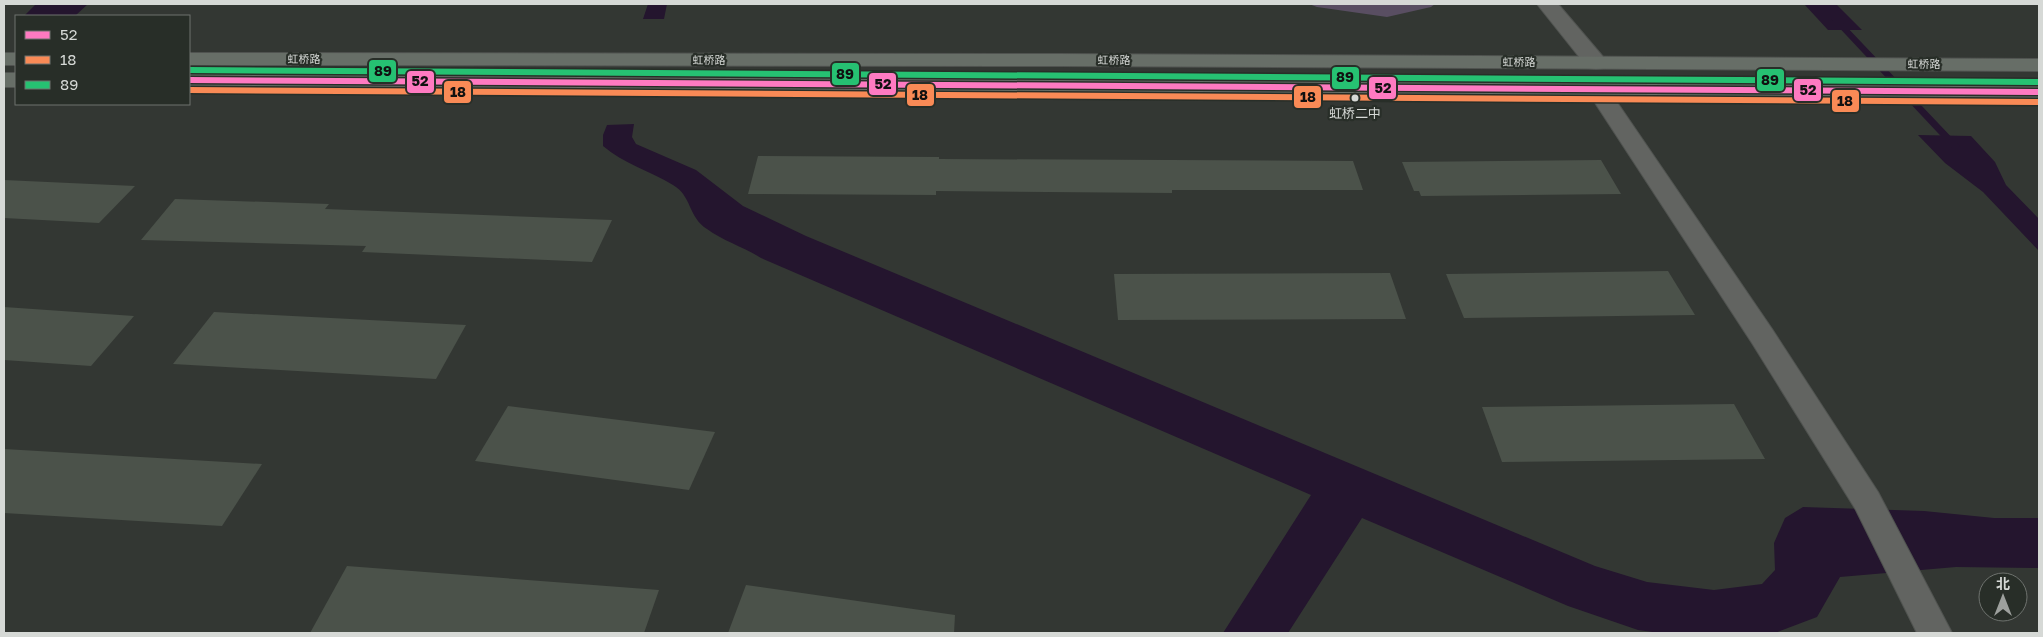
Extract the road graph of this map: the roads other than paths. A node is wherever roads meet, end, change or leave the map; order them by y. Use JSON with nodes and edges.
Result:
{"nodes":[{"id":1,"x":1547,"y":4,"type":"edge"},
{"id":2,"x":190,"y":59,"type":"edge"},
{"id":3,"x":1596,"y":63,"type":"junction"},
{"id":4,"x":2039,"y":65,"type":"edge"},
{"id":5,"x":190,"y":80,"type":"edge"},
{"id":6,"x":1597,"y":89,"type":"junction"},
{"id":7,"x":2039,"y":92,"type":"edge"},
{"id":8,"x":1935,"y":633,"type":"edge"}],
"edges":[{"from":1,"to":3,"type":"street"},
{"from":2,"to":3,"type":"main road","name":"虹桥路"},
{"from":3,"to":4,"type":"main road","name":"虹桥路"},
{"from":5,"to":6,"type":"main road","name":"虹桥路"},
{"from":6,"to":7,"type":"main road","name":"虹桥路"},
{"from":6,"to":8,"type":"street"}]}
